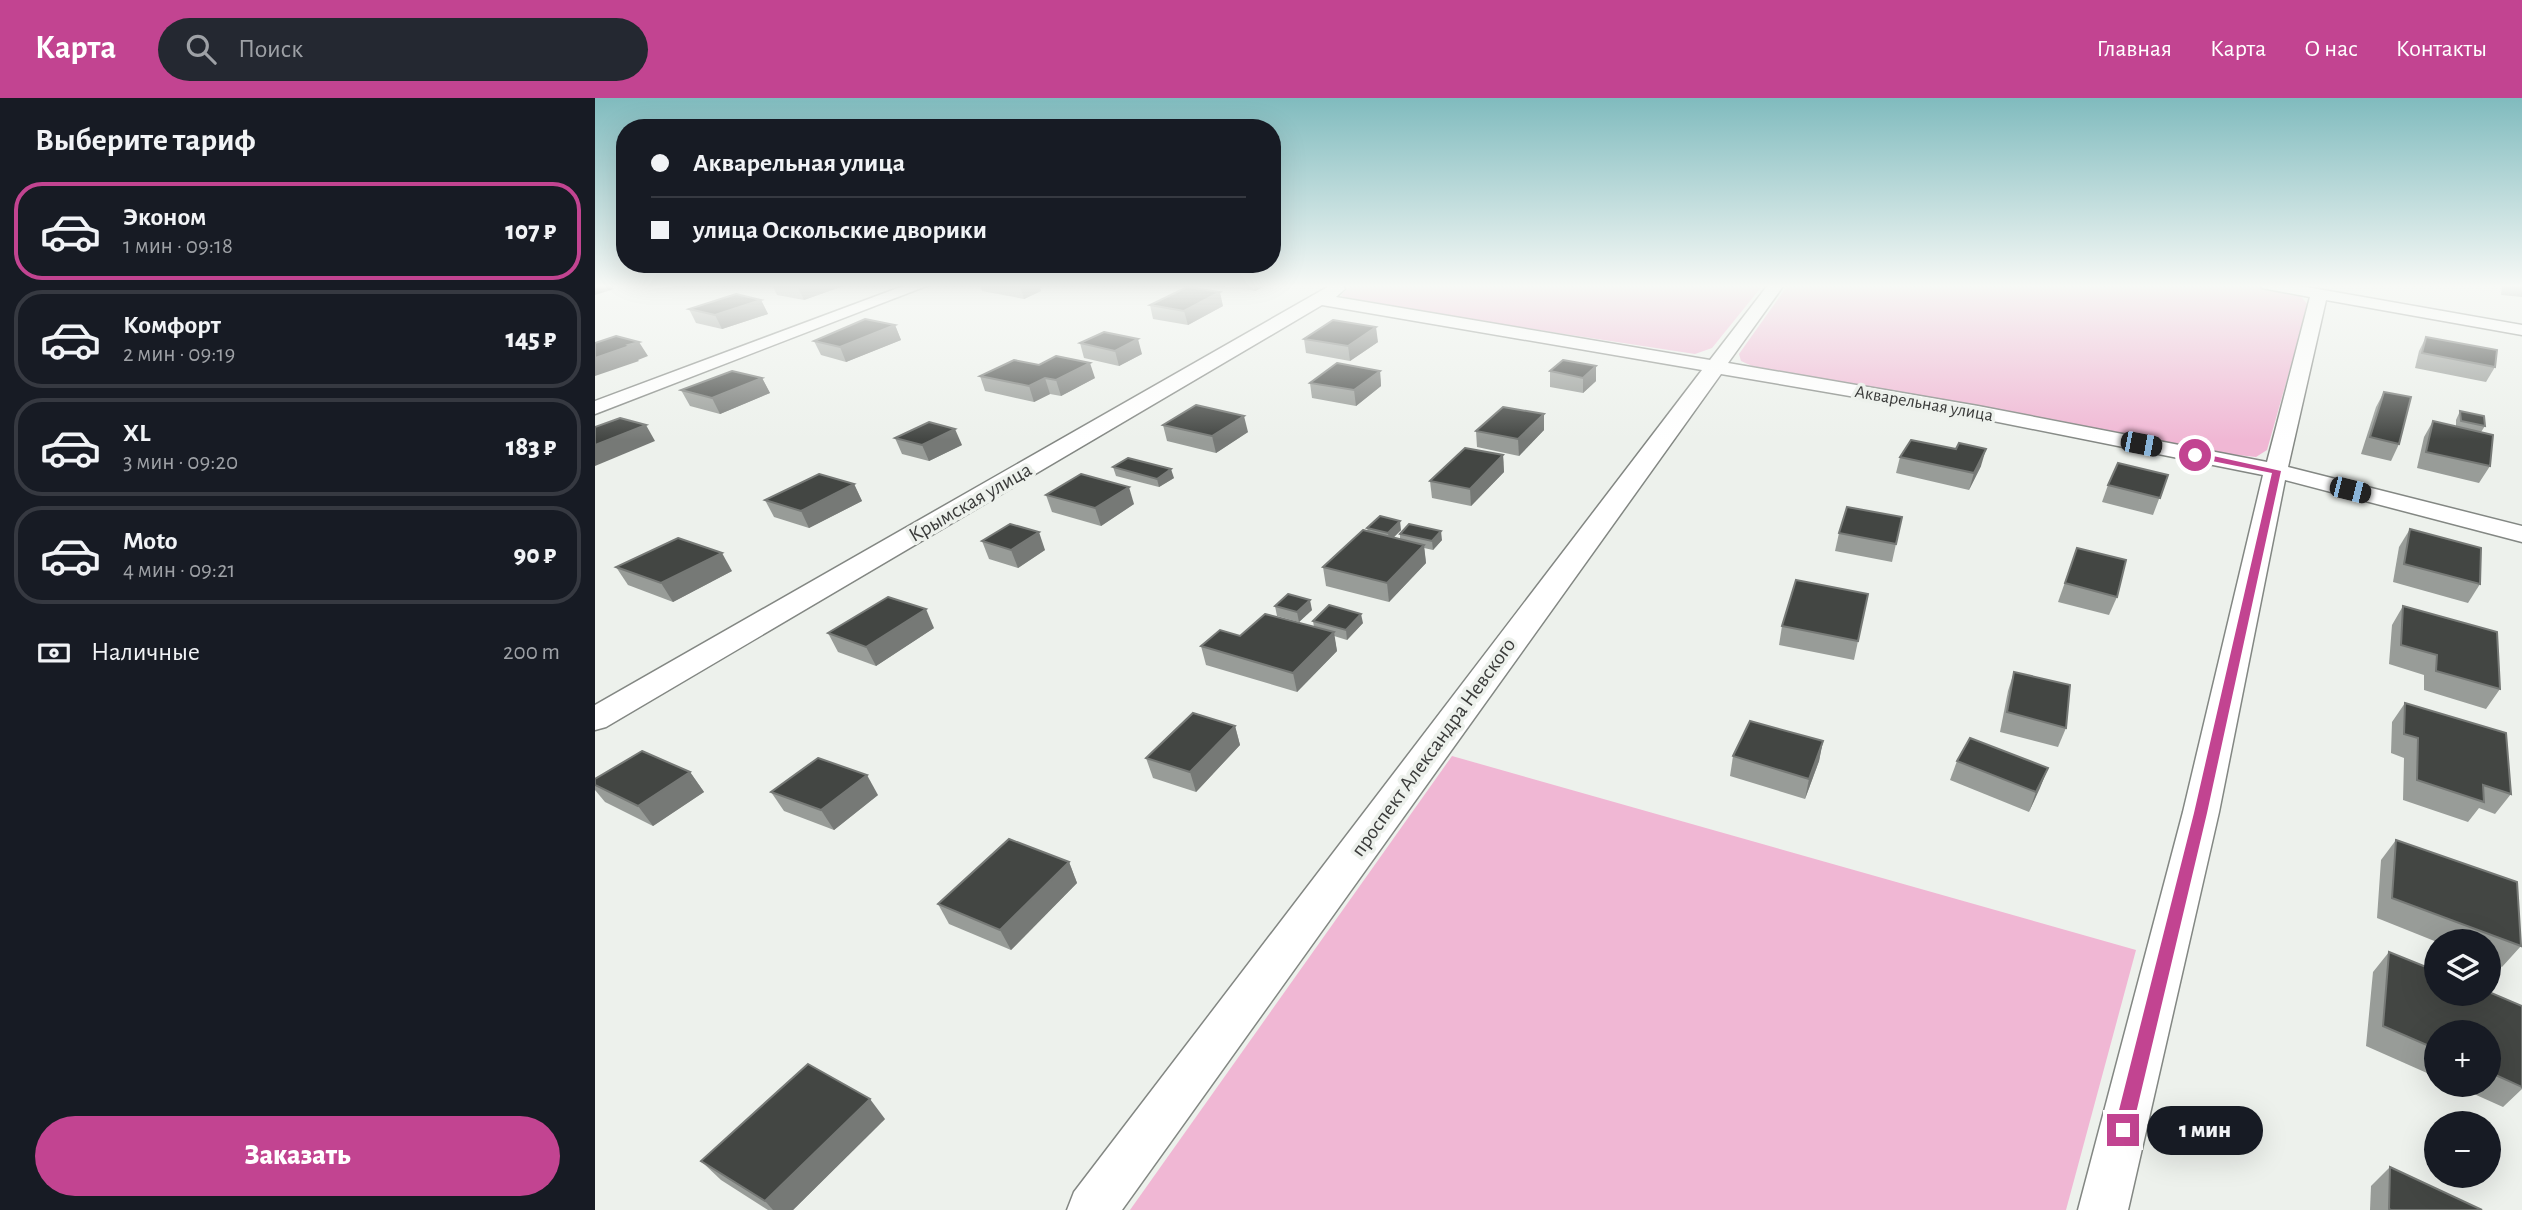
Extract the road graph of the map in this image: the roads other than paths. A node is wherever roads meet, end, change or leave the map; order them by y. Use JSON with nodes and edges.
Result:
{"nodes":[{"id":1,"x":783,"y":337,"type":"edge"},
{"id":2,"x":1255,"y":337,"type":"edge"},
{"id":3,"x":1543,"y":337,"type":"edge"},
{"id":4,"x":1736,"y":337,"type":"edge"},
{"id":5,"x":2309,"y":337,"type":"edge"},
{"id":6,"x":1714,"y":366,"type":"junction"},
{"id":7,"x":595,"y":408,"type":"edge"},
{"id":8,"x":2277,"y":471,"type":"junction"},
{"id":9,"x":2522,"y":534,"type":"edge"},
{"id":10,"x":595,"y":719,"type":"edge"},
{"id":11,"x":1092,"y":1210,"type":"edge"},
{"id":12,"x":2103,"y":1210,"type":"edge"}],
"edges":[{"from":1,"to":7,"type":"street"},
{"from":2,"to":10,"type":"street","name":"Крымская улица"},
{"from":3,"to":6,"type":"street","name":"Акварельная улица"},
{"from":4,"to":6,"type":"street","name":"проспект Александра Невского"},
{"from":5,"to":8,"type":"street"},
{"from":6,"to":8,"type":"street","name":"Акварельная улица"},
{"from":6,"to":11,"type":"street","name":"проспект Александра Невского"},
{"from":8,"to":9,"type":"street","name":"Акварельная улица"},
{"from":8,"to":12,"type":"street"}]}
